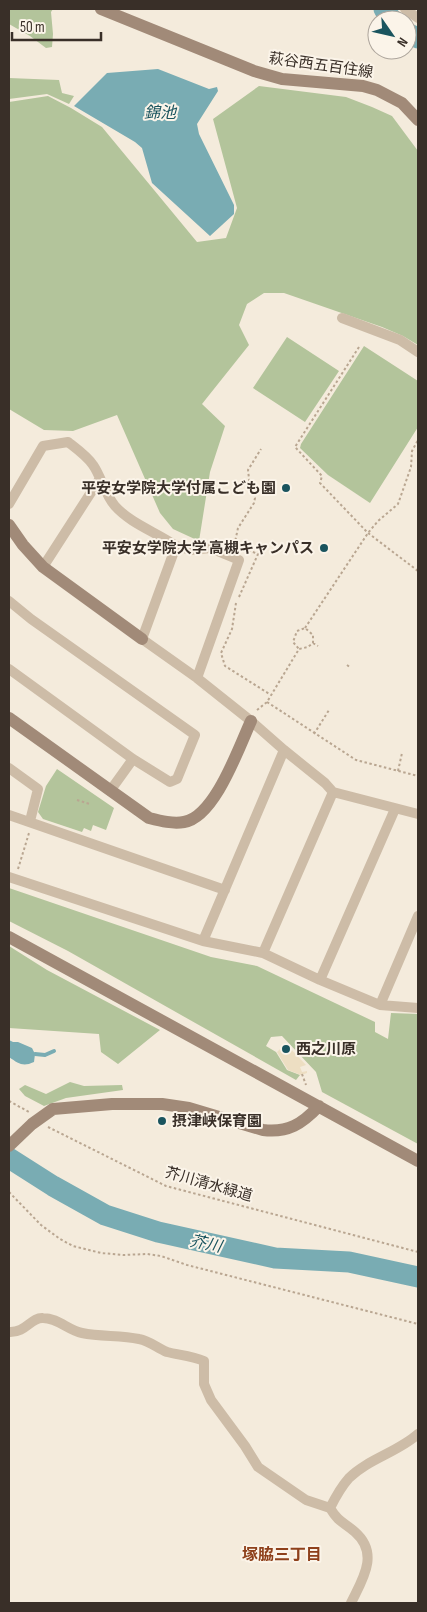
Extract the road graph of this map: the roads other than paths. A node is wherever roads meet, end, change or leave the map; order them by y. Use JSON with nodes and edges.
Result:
{"nodes":[{"id":1,"x":405,"y":9,"type":"edge"},
{"id":2,"x":105,"y":10,"type":"edge"},
{"id":3,"x":418,"y":18,"type":"edge"},
{"id":4,"x":418,"y":120,"type":"edge"},
{"id":5,"x":342,"y":318,"type":"dead end"},
{"id":6,"x":418,"y":352,"type":"edge"},
{"id":7,"x":100,"y":480,"type":"junction"},
{"id":8,"x":9,"y":504,"type":"edge"},
{"id":9,"x":9,"y":525,"type":"edge"},
{"id":10,"x":176,"y":546,"type":"junction"},
{"id":11,"x":43,"y":567,"type":"junction"},
{"id":12,"x":9,"y":601,"type":"edge"},
{"id":13,"x":142,"y":639,"type":"junction"},
{"id":14,"x":9,"y":669,"type":"edge"},
{"id":15,"x":197,"y":678,"type":"junction"},
{"id":16,"x":252,"y":717,"type":"junction"},
{"id":17,"x":9,"y":718,"type":"edge"},
{"id":18,"x":284,"y":750,"type":"junction"},
{"id":19,"x":133,"y":759,"type":"junction"},
{"id":20,"x":9,"y":768,"type":"edge"},
{"id":21,"x":110,"y":791,"type":"junction"},
{"id":22,"x":333,"y":792,"type":"junction"},
{"id":23,"x":395,"y":809,"type":"junction"},
{"id":24,"x":418,"y":814,"type":"edge"},
{"id":25,"x":9,"y":815,"type":"edge"},
{"id":26,"x":30,"y":821,"type":"junction"},
{"id":27,"x":9,"y":877,"type":"edge"},
{"id":28,"x":225,"y":890,"type":"junction"},
{"id":29,"x":418,"y":916,"type":"edge"},
{"id":30,"x":9,"y":937,"type":"edge"},
{"id":31,"x":203,"y":941,"type":"junction"},
{"id":32,"x":263,"y":953,"type":"junction"},
{"id":33,"x":320,"y":980,"type":"junction"},
{"id":34,"x":380,"y":1004,"type":"junction"},
{"id":35,"x":418,"y":1008,"type":"edge"},
{"id":36,"x":319,"y":1106,"type":"junction"},
{"id":37,"x":9,"y":1146,"type":"edge"},
{"id":38,"x":418,"y":1161,"type":"edge"},
{"id":39,"x":9,"y":1332,"type":"edge"},
{"id":40,"x":418,"y":1434,"type":"edge"},
{"id":41,"x":330,"y":1508,"type":"junction"},
{"id":42,"x":351,"y":1603,"type":"edge"}],
"edges":[{"from":1,"to":3,"type":"street"},
{"from":2,"to":4,"type":"street","name":"萩谷西五百住線"},
{"from":5,"to":6,"type":"street"},
{"from":7,"to":8,"type":"street"},
{"from":7,"to":10,"type":"street"},
{"from":7,"to":11,"type":"street"},
{"from":9,"to":11,"type":"street"},
{"from":10,"to":13,"type":"street"},
{"from":10,"to":15,"type":"street"},
{"from":11,"to":13,"type":"street"},
{"from":12,"to":19,"type":"street"},
{"from":13,"to":15,"type":"street"},
{"from":14,"to":19,"type":"street"},
{"from":15,"to":16,"type":"street"},
{"from":16,"to":18,"type":"street"},
{"from":16,"to":21,"type":"street"},
{"from":17,"to":21,"type":"street"},
{"from":18,"to":22,"type":"street"},
{"from":18,"to":28,"type":"street"},
{"from":19,"to":21,"type":"street"},
{"from":20,"to":26,"type":"street"},
{"from":22,"to":23,"type":"street"},
{"from":22,"to":32,"type":"street"},
{"from":23,"to":24,"type":"street"},
{"from":23,"to":33,"type":"street"},
{"from":25,"to":26,"type":"street"},
{"from":26,"to":28,"type":"street"},
{"from":27,"to":31,"type":"street"},
{"from":28,"to":31,"type":"street"},
{"from":29,"to":34,"type":"street"},
{"from":30,"to":36,"type":"street"},
{"from":31,"to":32,"type":"street"},
{"from":32,"to":33,"type":"street"},
{"from":33,"to":34,"type":"street"},
{"from":34,"to":35,"type":"street"},
{"from":36,"to":37,"type":"street"},
{"from":36,"to":38,"type":"street"},
{"from":39,"to":41,"type":"street"},
{"from":40,"to":41,"type":"street"},
{"from":41,"to":42,"type":"street"}]}
